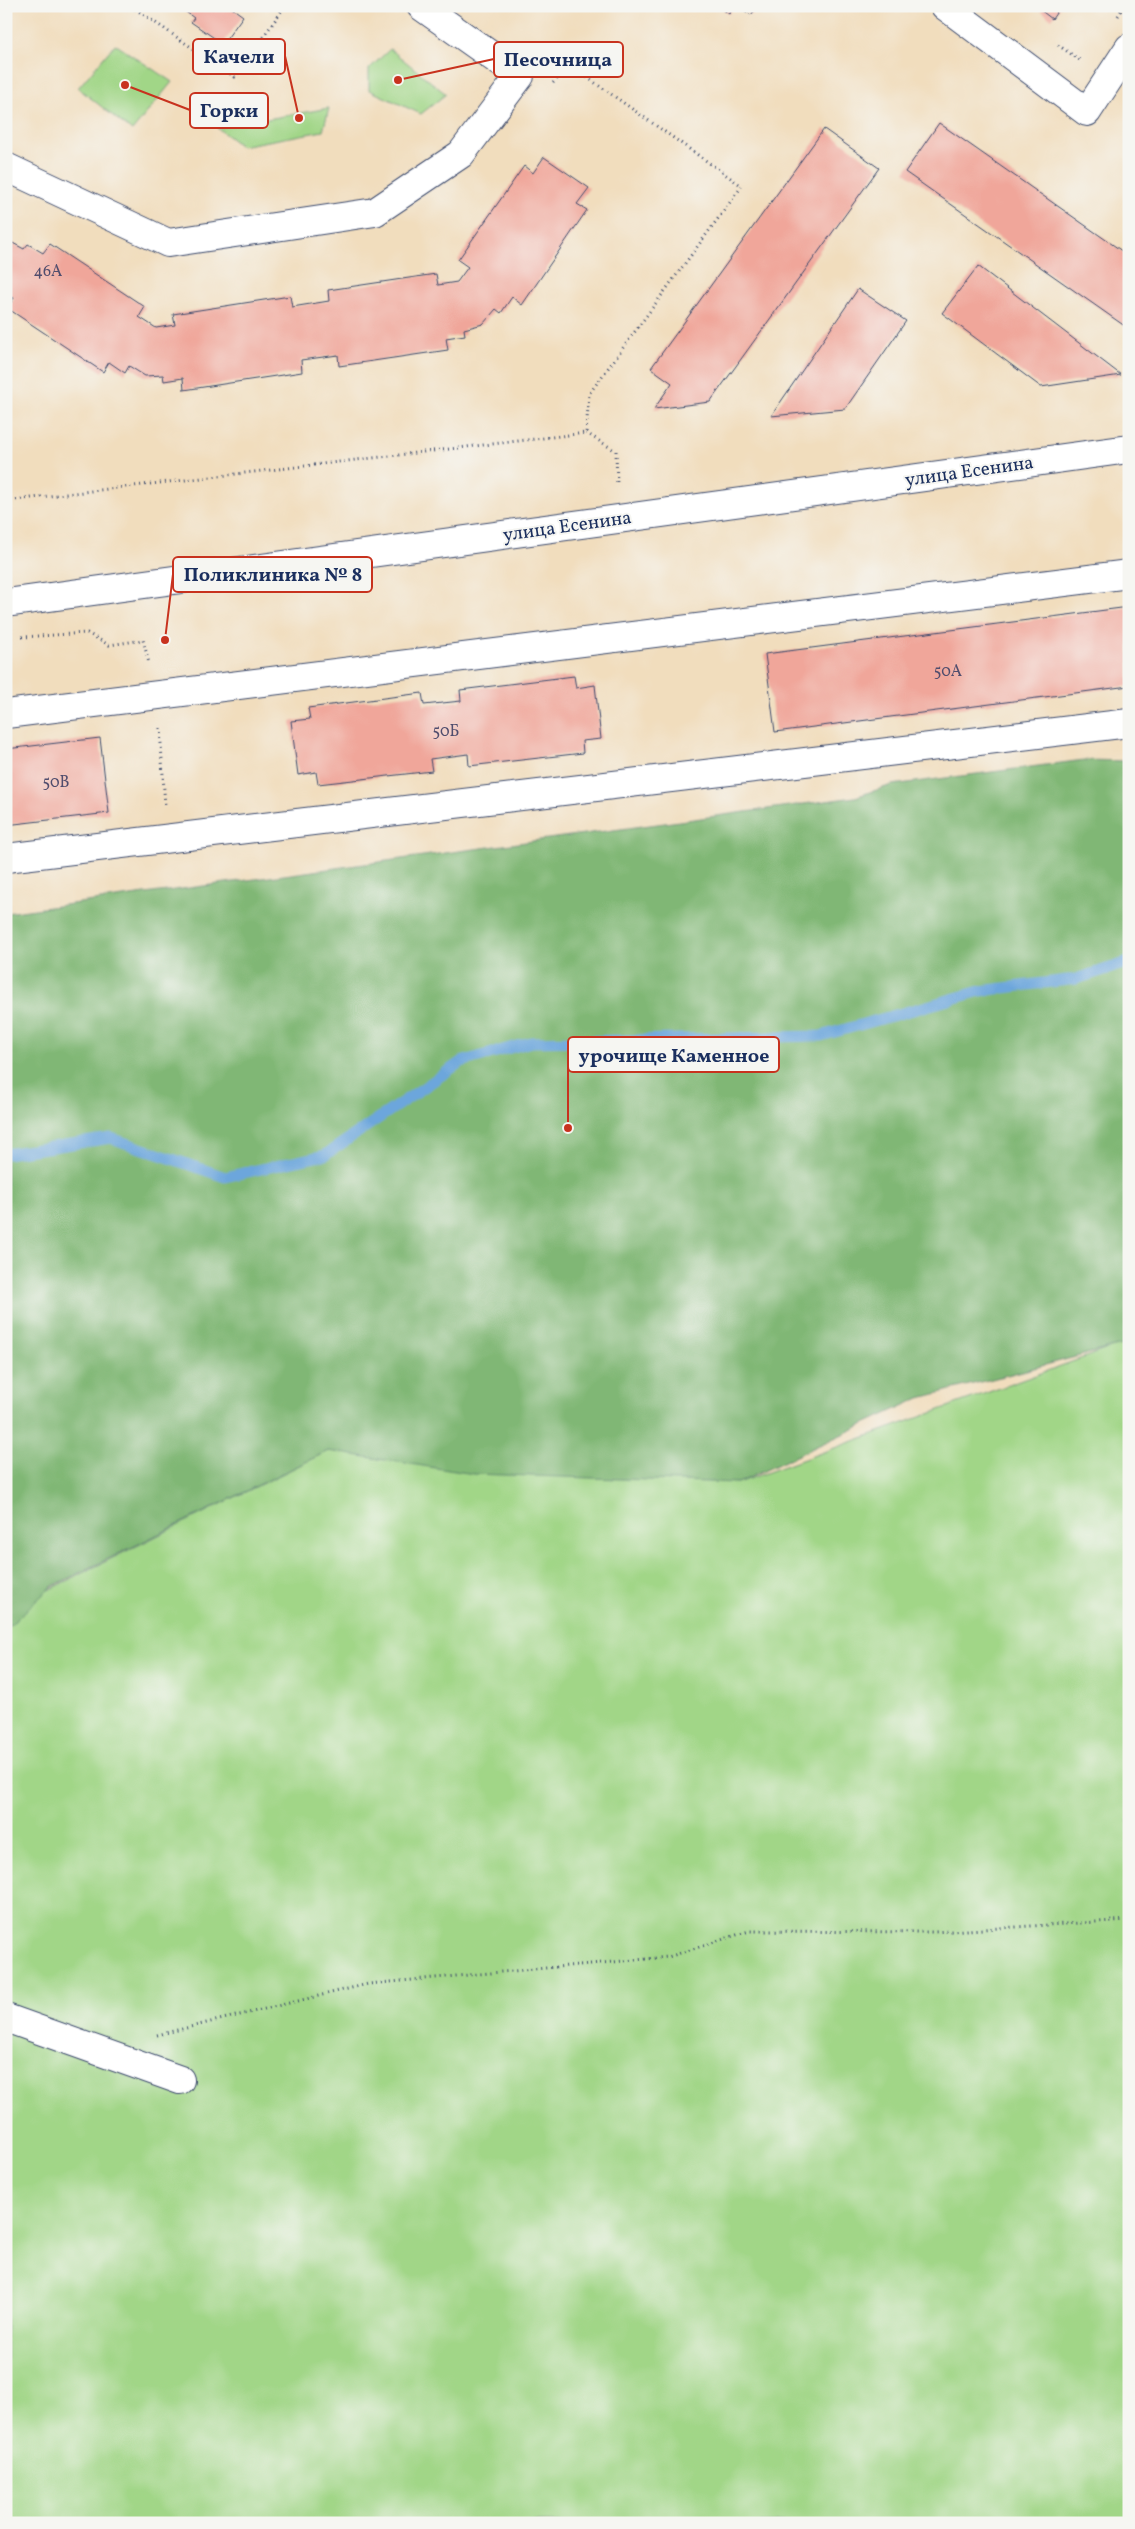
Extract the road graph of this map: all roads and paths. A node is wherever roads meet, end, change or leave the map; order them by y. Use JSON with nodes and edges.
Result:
{"nodes":[{"id":1,"x":131,"y":6,"type":"edge"},
{"id":2,"x":285,"y":6,"type":"edge"},
{"id":3,"x":421,"y":6,"type":"edge"},
{"id":4,"x":945,"y":6,"type":"edge"},
{"id":5,"x":1124,"y":6,"type":"edge"},
{"id":6,"x":1114,"y":23,"type":"dead end"},
{"id":7,"x":1056,"y":43,"type":"dead end"},
{"id":8,"x":1129,"y":48,"type":"edge"},
{"id":9,"x":1086,"y":65,"type":"dead end"},
{"id":10,"x":520,"y":76,"type":"junction"},
{"id":11,"x":6,"y":167,"type":"edge"},
{"id":12,"x":1129,"y":449,"type":"edge"},
{"id":13,"x":6,"y":501,"type":"edge"},
{"id":14,"x":1129,"y":574,"type":"edge"},
{"id":15,"x":6,"y":604,"type":"edge"},
{"id":16,"x":20,"y":637,"type":"dead end"},
{"id":17,"x":157,"y":693,"type":"junction"},
{"id":18,"x":6,"y":714,"type":"edge"},
{"id":19,"x":1129,"y":723,"type":"edge"},
{"id":20,"x":134,"y":843,"type":"junction"},
{"id":21,"x":6,"y":858,"type":"edge"},
{"id":22,"x":1129,"y":1920,"type":"edge"},
{"id":23,"x":6,"y":2018,"type":"edge"},
{"id":24,"x":152,"y":2036,"type":"dead end"},
{"id":25,"x":180,"y":2080,"type":"dead end"}],
"edges":[{"from":1,"to":2,"type":"path"},
{"from":3,"to":10,"type":"street"},
{"from":4,"to":8,"type":"street"},
{"from":5,"to":6,"type":"path"},
{"from":7,"to":9,"type":"path"},
{"from":10,"to":11,"type":"street"},
{"from":10,"to":13,"type":"path"},
{"from":12,"to":15,"type":"street","name":"улица Есенина"},
{"from":14,"to":17,"type":"street"},
{"from":16,"to":17,"type":"path"},
{"from":17,"to":18,"type":"street"},
{"from":17,"to":20,"type":"path"},
{"from":19,"to":20,"type":"street"},
{"from":20,"to":21,"type":"street"},
{"from":22,"to":24,"type":"path"},
{"from":23,"to":25,"type":"street"}]}
